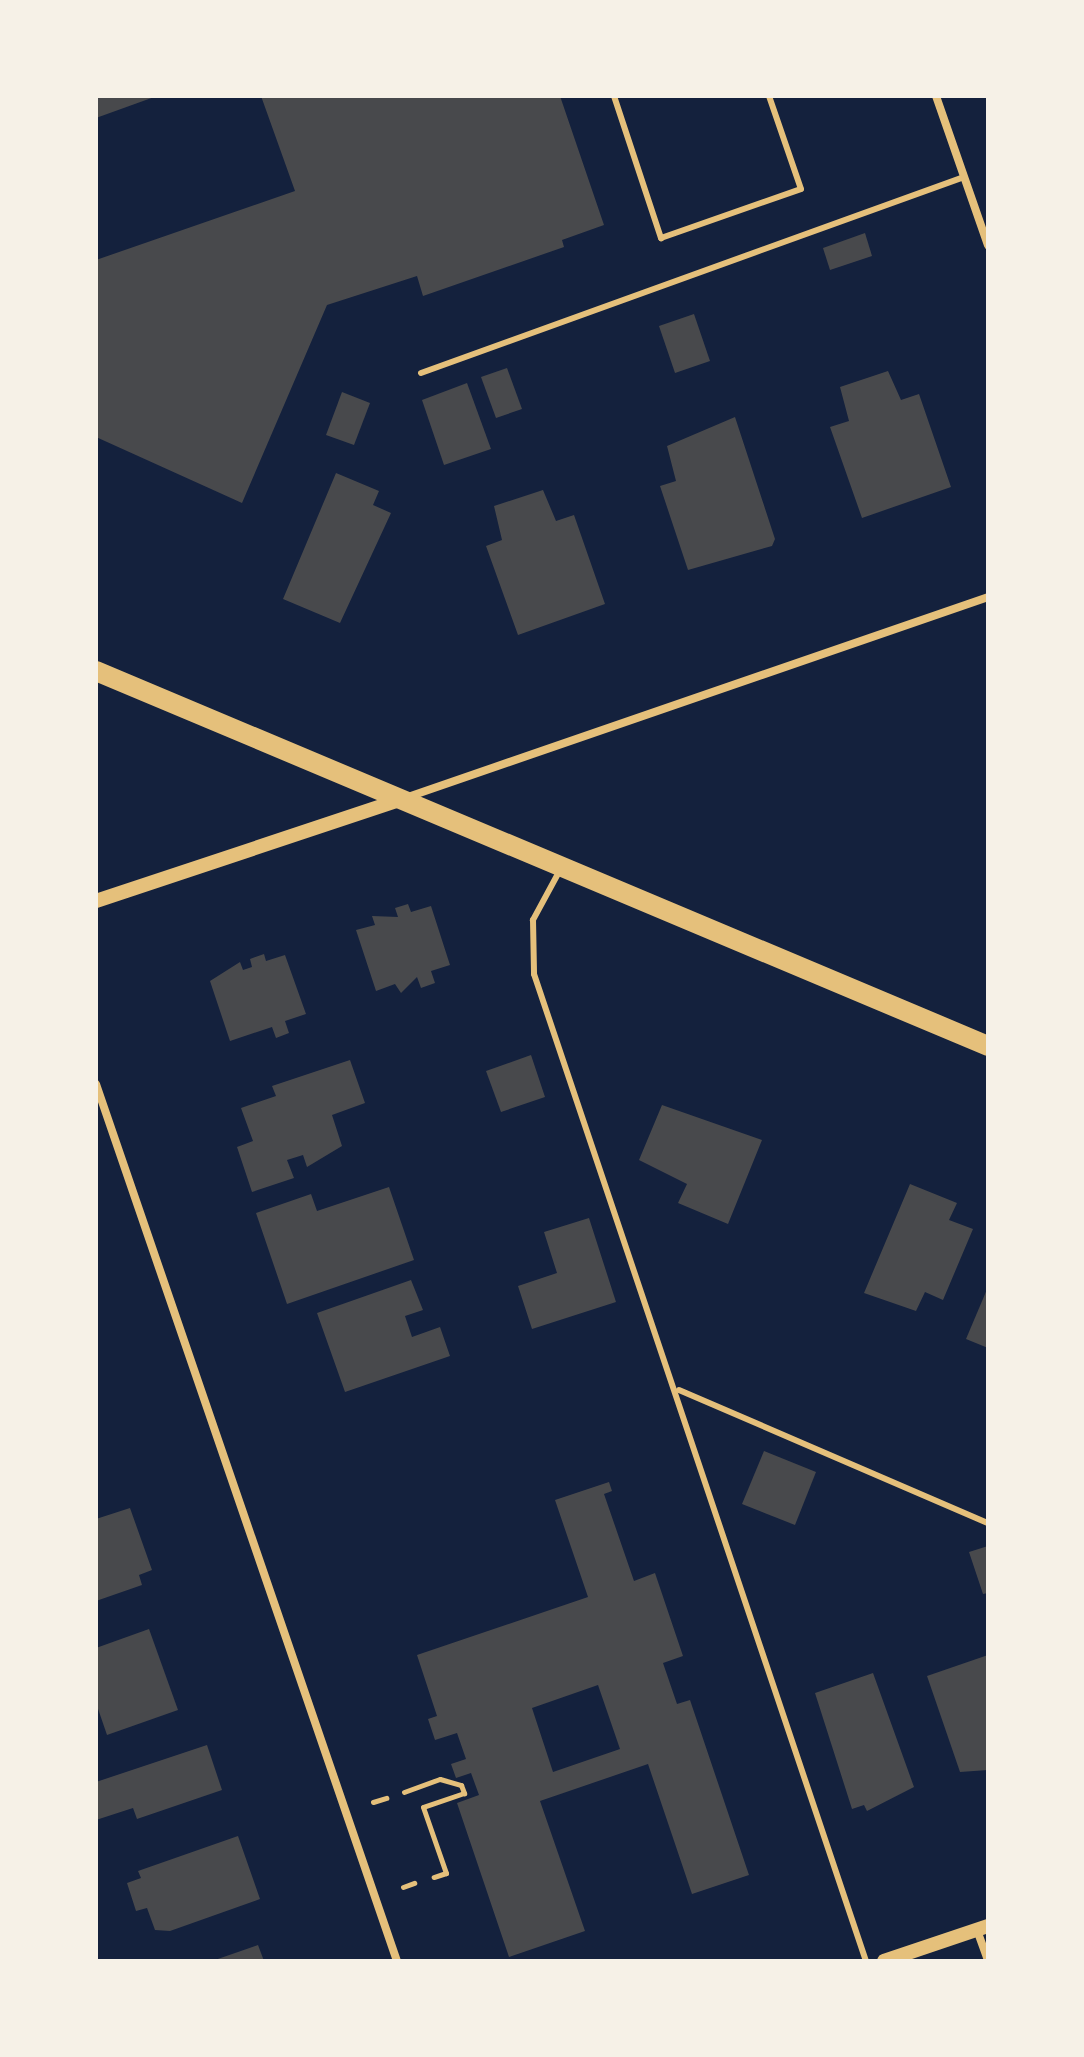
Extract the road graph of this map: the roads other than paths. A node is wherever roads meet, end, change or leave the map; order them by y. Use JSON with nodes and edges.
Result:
{"nodes":[{"id":1,"x":614,"y":96,"type":"edge"},
{"id":2,"x":769,"y":96,"type":"edge"},
{"id":3,"x":936,"y":96,"type":"edge"},
{"id":4,"x":964,"y":177,"type":"junction"},
{"id":5,"x":988,"y":245,"type":"edge"},
{"id":6,"x":421,"y":373,"type":"dead end"},
{"id":7,"x":988,"y":597,"type":"edge"},
{"id":8,"x":96,"y":671,"type":"edge"},
{"id":9,"x":397,"y":801,"type":"junction"},
{"id":10,"x":561,"y":869,"type":"junction"},
{"id":11,"x":96,"y":901,"type":"edge"},
{"id":12,"x":988,"y":1046,"type":"edge"},
{"id":13,"x":96,"y":1084,"type":"edge"},
{"id":14,"x":679,"y":1390,"type":"junction"},
{"id":15,"x":988,"y":1523,"type":"edge"},
{"id":16,"x":982,"y":1928,"type":"edge"},
{"id":17,"x":397,"y":1961,"type":"edge"},
{"id":18,"x":866,"y":1961,"type":"edge"},
{"id":19,"x":884,"y":1961,"type":"edge"},
{"id":20,"x":988,"y":1961,"type":"edge"}],
"edges":[{"from":1,"to":2,"type":"lane"},
{"from":3,"to":4,"type":"street"},
{"from":4,"to":5,"type":"street"},
{"from":4,"to":6,"type":"lane"},
{"from":7,"to":9,"type":"street"},
{"from":8,"to":9,"type":"main road"},
{"from":9,"to":10,"type":"main road"},
{"from":9,"to":11,"type":"street"},
{"from":10,"to":12,"type":"main road"},
{"from":10,"to":14,"type":"lane"},
{"from":13,"to":17,"type":"street"},
{"from":14,"to":15,"type":"lane"},
{"from":14,"to":18,"type":"lane"},
{"from":16,"to":19,"type":"street"},
{"from":16,"to":20,"type":"street"}]}
